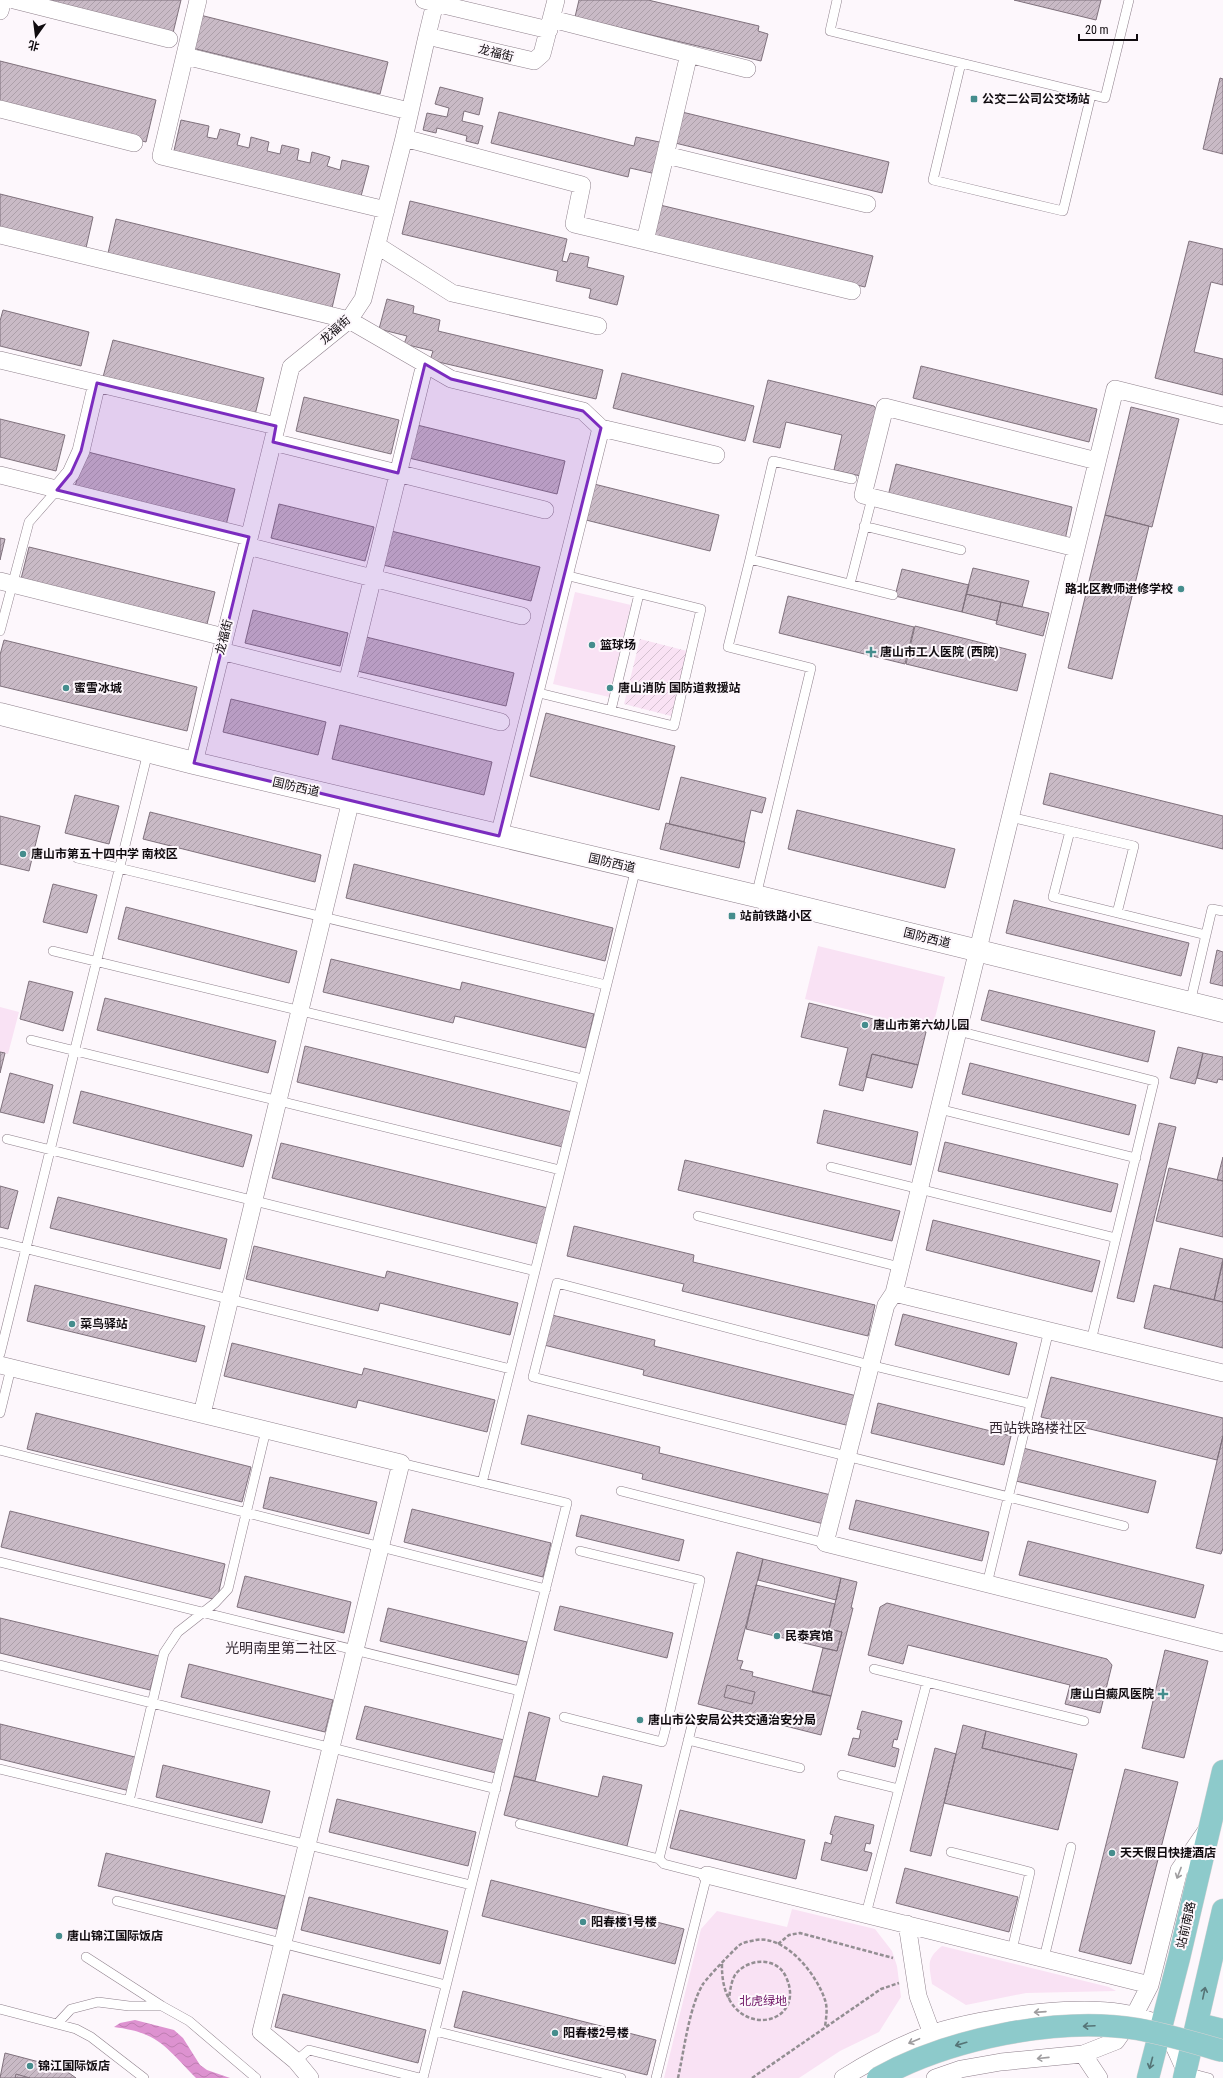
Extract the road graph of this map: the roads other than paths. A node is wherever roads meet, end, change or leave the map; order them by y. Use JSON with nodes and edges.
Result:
{"nodes":[{"id":1,"x":3,"y":0,"type":"edge"},
{"id":2,"x":14,"y":0,"type":"edge"},
{"id":3,"x":198,"y":0,"type":"edge"},
{"id":4,"x":556,"y":0,"type":"edge"},
{"id":5,"x":837,"y":0,"type":"edge"},
{"id":6,"x":1129,"y":0,"type":"edge"},
{"id":7,"x":429,"y":1,"type":"edge"},
{"id":8,"x":0,"y":11,"type":"edge"},
{"id":9,"x":550,"y":24,"type":"junction"},
{"id":10,"x":427,"y":36,"type":"junction"},
{"id":11,"x":169,"y":39,"type":"dead end"},
{"id":12,"x":689,"y":54,"type":"junction"},
{"id":13,"x":185,"y":56,"type":"junction"},
{"id":14,"x":961,"y":63,"type":"junction"},
{"id":15,"x":746,"y":69,"type":"dead end"},
{"id":16,"x":1091,"y":94,"type":"junction"},
{"id":17,"x":0,"y":109,"type":"edge"},
{"id":18,"x":409,"y":111,"type":"junction"},
{"id":19,"x":404,"y":138,"type":"junction"},
{"id":20,"x":134,"y":143,"type":"dead end"},
{"id":21,"x":666,"y":155,"type":"junction"},
{"id":22,"x":867,"y":204,"type":"dead end"},
{"id":23,"x":386,"y":210,"type":"junction"},
{"id":24,"x":0,"y":234,"type":"edge"},
{"id":25,"x":645,"y":241,"type":"junction"},
{"id":26,"x":378,"y":246,"type":"junction"},
{"id":27,"x":852,"y":291,"type":"dead end"},
{"id":28,"x":348,"y":320,"type":"junction"},
{"id":29,"x":598,"y":326,"type":"dead end"},
{"id":30,"x":0,"y":360,"type":"edge"},
{"id":31,"x":425,"y":364,"type":"junction"},
{"id":32,"x":97,"y":383,"type":"junction"},
{"id":33,"x":1223,"y":416,"type":"edge"},
{"id":34,"x":601,"y":428,"type":"junction"},
{"id":35,"x":274,"y":434,"type":"junction"},
{"id":36,"x":716,"y":455,"type":"dead end"},
{"id":37,"x":1097,"y":460,"type":"junction"},
{"id":38,"x":398,"y":473,"type":"junction"},
{"id":39,"x":0,"y":475,"type":"edge"},
{"id":40,"x":852,"y":479,"type":"dead end"},
{"id":41,"x":57,"y":490,"type":"junction"},
{"id":42,"x":872,"y":498,"type":"junction"},
{"id":43,"x":545,"y":510,"type":"dead end"},
{"id":44,"x":864,"y":526,"type":"junction"},
{"id":45,"x":248,"y":542,"type":"junction"},
{"id":46,"x":1076,"y":548,"type":"junction"},
{"id":47,"x":961,"y":550,"type":"dead end"},
{"id":48,"x":750,"y":559,"type":"junction"},
{"id":49,"x":565,"y":575,"type":"junction"},
{"id":50,"x":372,"y":579,"type":"junction"},
{"id":51,"x":6,"y":583,"type":"edge"},
{"id":52,"x":850,"y":584,"type":"junction"},
{"id":53,"x":639,"y":594,"type":"junction"},
{"id":54,"x":893,"y":595,"type":"dead end"},
{"id":55,"x":522,"y":616,"type":"dead end"},
{"id":56,"x":0,"y":631,"type":"edge"},
{"id":57,"x":223,"y":644,"type":"junction"},
{"id":58,"x":347,"y":683,"type":"junction"},
{"id":59,"x":536,"y":692,"type":"junction"},
{"id":60,"x":611,"y":710,"type":"junction"},
{"id":61,"x":0,"y":714,"type":"edge"},
{"id":62,"x":501,"y":722,"type":"dead end"},
{"id":63,"x":148,"y":752,"type":"junction"},
{"id":64,"x":194,"y":763,"type":"junction"},
{"id":65,"x":351,"y":800,"type":"junction"},
{"id":66,"x":1010,"y":816,"type":"junction"},
{"id":67,"x":1070,"y":831,"type":"junction"},
{"id":68,"x":499,"y":836,"type":"junction"},
{"id":69,"x":77,"y":858,"type":"dead end"},
{"id":70,"x":118,"y":868,"type":"junction"},
{"id":71,"x":636,"y":868,"type":"junction"},
{"id":72,"x":756,"y":896,"type":"junction"},
{"id":73,"x":1223,"y":911,"type":"edge"},
{"id":74,"x":1118,"y":913,"type":"junction"},
{"id":75,"x":323,"y":917,"type":"junction"},
{"id":76,"x":1206,"y":935,"type":"junction"},
{"id":77,"x":978,"y":950,"type":"junction"},
{"id":78,"x":54,"y":951,"type":"dead end"},
{"id":79,"x":96,"y":961,"type":"junction"},
{"id":80,"x":606,"y":985,"type":"junction"},
{"id":81,"x":1190,"y":1003,"type":"junction"},
{"id":82,"x":300,"y":1011,"type":"junction"},
{"id":83,"x":1223,"y":1012,"type":"edge"},
{"id":84,"x":958,"y":1031,"type":"junction"},
{"id":85,"x":31,"y":1040,"type":"dead end"},
{"id":86,"x":74,"y":1050,"type":"junction"},
{"id":87,"x":583,"y":1079,"type":"junction"},
{"id":88,"x":278,"y":1101,"type":"junction"},
{"id":89,"x":939,"y":1109,"type":"junction"},
{"id":90,"x":7,"y":1139,"type":"dead end"},
{"id":91,"x":50,"y":1151,"type":"junction"},
{"id":92,"x":1136,"y":1158,"type":"junction"},
{"id":93,"x":831,"y":1167,"type":"dead end"},
{"id":94,"x":560,"y":1170,"type":"junction"},
{"id":95,"x":920,"y":1189,"type":"junction"},
{"id":96,"x":254,"y":1201,"type":"junction"},
{"id":97,"x":698,"y":1216,"type":"dead end"},
{"id":98,"x":1116,"y":1238,"type":"junction"},
{"id":99,"x":0,"y":1242,"type":"edge"},
{"id":100,"x":26,"y":1249,"type":"junction"},
{"id":101,"x":900,"y":1267,"type":"junction"},
{"id":102,"x":535,"y":1271,"type":"junction"},
{"id":103,"x":894,"y":1293,"type":"junction"},
{"id":104,"x":230,"y":1300,"type":"junction"},
{"id":105,"x":1049,"y":1330,"type":"junction"},
{"id":106,"x":1091,"y":1340,"type":"junction"},
{"id":107,"x":0,"y":1354,"type":"edge"},
{"id":108,"x":870,"y":1365,"type":"junction"},
{"id":109,"x":5,"y":1367,"type":"edge"},
{"id":110,"x":510,"y":1370,"type":"junction"},
{"id":111,"x":1223,"y":1373,"type":"edge"},
{"id":112,"x":1030,"y":1404,"type":"junction"},
{"id":113,"x":0,"y":1413,"type":"edge"},
{"id":114,"x":202,"y":1414,"type":"junction"},
{"id":115,"x":266,"y":1430,"type":"junction"},
{"id":116,"x":0,"y":1450,"type":"edge"},
{"id":117,"x":848,"y":1456,"type":"junction"},
{"id":118,"x":401,"y":1463,"type":"junction"},
{"id":119,"x":482,"y":1483,"type":"junction"},
{"id":120,"x":621,"y":1491,"type":"dead end"},
{"id":121,"x":1008,"y":1497,"type":"junction"},
{"id":122,"x":246,"y":1512,"type":"junction"},
{"id":123,"x":1124,"y":1526,"type":"dead end"},
{"id":124,"x":825,"y":1543,"type":"junction"},
{"id":125,"x":381,"y":1547,"type":"junction"},
{"id":126,"x":580,"y":1551,"type":"dead end"},
{"id":127,"x":0,"y":1562,"type":"edge"},
{"id":128,"x":987,"y":1584,"type":"junction"},
{"id":129,"x":546,"y":1589,"type":"junction"},
{"id":130,"x":202,"y":1612,"type":"junction"},
{"id":131,"x":1223,"y":1643,"type":"edge"},
{"id":132,"x":355,"y":1650,"type":"junction"},
{"id":133,"x":0,"y":1665,"type":"edge"},
{"id":134,"x":874,"y":1669,"type":"dead end"},
{"id":135,"x":927,"y":1682,"type":"junction"},
{"id":136,"x":520,"y":1691,"type":"junction"},
{"id":137,"x":152,"y":1703,"type":"junction"},
{"id":138,"x":669,"y":1714,"type":"junction"},
{"id":139,"x":564,"y":1717,"type":"dead end"},
{"id":140,"x":1084,"y":1721,"type":"dead end"},
{"id":141,"x":688,"y":1740,"type":"junction"},
{"id":142,"x":331,"y":1748,"type":"junction"},
{"id":143,"x":800,"y":1768,"type":"dead end"},
{"id":144,"x":0,"y":1769,"type":"edge"},
{"id":145,"x":1223,"y":1771,"type":"edge"},
{"id":146,"x":842,"y":1774,"type":"dead end"},
{"id":147,"x":496,"y":1789,"type":"junction"},
{"id":148,"x":899,"y":1789,"type":"junction"},
{"id":149,"x":129,"y":1800,"type":"junction"},
{"id":150,"x":520,"y":1824,"type":"dead end"},
{"id":151,"x":1208,"y":1829,"type":"junction"},
{"id":152,"x":307,"y":1845,"type":"junction"},
{"id":153,"x":1071,"y":1847,"type":"dead end"},
{"id":154,"x":951,"y":1852,"type":"dead end"},
{"id":155,"x":659,"y":1859,"type":"junction"},
{"id":156,"x":706,"y":1875,"type":"junction"},
{"id":157,"x":471,"y":1885,"type":"junction"},
{"id":158,"x":117,"y":1901,"type":"dead end"},
{"id":159,"x":1223,"y":1910,"type":"edge"},
{"id":160,"x":866,"y":1914,"type":"junction"},
{"id":161,"x":907,"y":1924,"type":"junction"},
{"id":162,"x":281,"y":1944,"type":"junction"},
{"id":163,"x":1012,"y":1950,"type":"junction"},
{"id":164,"x":86,"y":1957,"type":"dead end"},
{"id":165,"x":1044,"y":1958,"type":"junction"},
{"id":166,"x":1150,"y":1985,"type":"junction"},
{"id":167,"x":446,"y":1986,"type":"junction"},
{"id":168,"x":162,"y":2006,"type":"junction"},
{"id":169,"x":0,"y":2010,"type":"edge"},
{"id":170,"x":1135,"y":2014,"type":"junction"},
{"id":171,"x":58,"y":2023,"type":"junction"},
{"id":172,"x":1198,"y":2024,"type":"junction"},
{"id":173,"x":1161,"y":2025,"type":"junction"},
{"id":174,"x":1223,"y":2030,"type":"edge"},
{"id":175,"x":435,"y":2031,"type":"junction"},
{"id":176,"x":932,"y":2034,"type":"junction"},
{"id":177,"x":1223,"y":2051,"type":"edge"},
{"id":178,"x":1083,"y":2054,"type":"junction"},
{"id":179,"x":296,"y":2061,"type":"junction"},
{"id":180,"x":1185,"y":2075,"type":"edge"},
{"id":181,"x":144,"y":2078,"type":"edge"},
{"id":182,"x":256,"y":2078,"type":"edge"},
{"id":183,"x":310,"y":2078,"type":"edge"},
{"id":184,"x":420,"y":2078,"type":"edge"},
{"id":185,"x":423,"y":2078,"type":"edge"},
{"id":186,"x":621,"y":2078,"type":"edge"},
{"id":187,"x":656,"y":2078,"type":"edge"},
{"id":188,"x":843,"y":2078,"type":"edge"},
{"id":189,"x":878,"y":2078,"type":"edge"},
{"id":190,"x":935,"y":2078,"type":"edge"},
{"id":191,"x":1099,"y":2078,"type":"edge"},
{"id":192,"x":1148,"y":2078,"type":"edge"},
{"id":193,"x":1209,"y":2078,"type":"edge"}],
"edges":[{"from":1,"to":8,"type":"street"},
{"from":2,"to":11,"type":"street"},
{"from":3,"to":13,"type":"street"},
{"from":4,"to":9,"type":"street","name":"龙福街"},
{"from":5,"to":14,"type":"lane"},
{"from":6,"to":16,"type":"lane"},
{"from":7,"to":9,"type":"street"},
{"from":7,"to":10,"type":"street"},
{"from":9,"to":10,"type":"street","name":"龙福街"},
{"from":9,"to":12,"type":"street"},
{"from":10,"to":18,"type":"street","name":"龙福街"},
{"from":12,"to":15,"type":"street"},
{"from":12,"to":21,"type":"street"},
{"from":13,"to":18,"type":"street"},
{"from":13,"to":23,"type":"street"},
{"from":14,"to":16,"type":"lane"},
{"from":14,"to":16,"type":"lane"},
{"from":17,"to":20,"type":"street"},
{"from":18,"to":19,"type":"street","name":"龙福街"},
{"from":19,"to":23,"type":"street","name":"龙福街"},
{"from":19,"to":25,"type":"street"},
{"from":21,"to":22,"type":"street"},
{"from":21,"to":25,"type":"street"},
{"from":23,"to":26,"type":"street","name":"龙福街"},
{"from":24,"to":28,"type":"street"},
{"from":25,"to":27,"type":"street"},
{"from":26,"to":28,"type":"street","name":"龙福街"},
{"from":26,"to":29,"type":"street"},
{"from":28,"to":31,"type":"street"},
{"from":28,"to":35,"type":"street","name":"龙福街"},
{"from":30,"to":32,"type":"street"},
{"from":31,"to":34,"type":"street"},
{"from":31,"to":38,"type":"street"},
{"from":32,"to":35,"type":"street"},
{"from":32,"to":41,"type":"street"},
{"from":33,"to":37,"type":"street"},
{"from":34,"to":36,"type":"street"},
{"from":34,"to":49,"type":"street"},
{"from":35,"to":38,"type":"street"},
{"from":35,"to":45,"type":"street","name":"龙福街"},
{"from":37,"to":42,"type":"street"},
{"from":37,"to":46,"type":"street"},
{"from":38,"to":43,"type":"street"},
{"from":38,"to":50,"type":"street"},
{"from":39,"to":41,"type":"street"},
{"from":40,"to":48,"type":"lane"},
{"from":41,"to":45,"type":"street"},
{"from":41,"to":51,"type":"lane"},
{"from":42,"to":44,"type":"lane"},
{"from":42,"to":46,"type":"street"},
{"from":44,"to":47,"type":"lane"},
{"from":44,"to":52,"type":"lane"},
{"from":45,"to":50,"type":"street"},
{"from":45,"to":57,"type":"street","name":"龙福街"},
{"from":46,"to":66,"type":"street"},
{"from":48,"to":52,"type":"lane"},
{"from":48,"to":72,"type":"lane"},
{"from":49,"to":53,"type":"lane"},
{"from":49,"to":59,"type":"street"},
{"from":50,"to":55,"type":"street"},
{"from":50,"to":58,"type":"street"},
{"from":51,"to":56,"type":"lane"},
{"from":51,"to":57,"type":"street"},
{"from":52,"to":54,"type":"lane"},
{"from":53,"to":60,"type":"lane"},
{"from":53,"to":60,"type":"lane"},
{"from":57,"to":58,"type":"street"},
{"from":57,"to":64,"type":"street","name":"龙福街"},
{"from":58,"to":62,"type":"street"},
{"from":59,"to":60,"type":"lane"},
{"from":59,"to":68,"type":"street"},
{"from":61,"to":63,"type":"street","name":"国防西道"},
{"from":63,"to":64,"type":"street","name":"国防西道"},
{"from":63,"to":70,"type":"lane"},
{"from":64,"to":65,"type":"street","name":"国防西道"},
{"from":65,"to":68,"type":"street","name":"国防西道"},
{"from":65,"to":75,"type":"street"},
{"from":66,"to":67,"type":"lane"},
{"from":66,"to":77,"type":"street"},
{"from":67,"to":74,"type":"lane"},
{"from":67,"to":74,"type":"lane"},
{"from":68,"to":71,"type":"street","name":"国防西道"},
{"from":69,"to":70,"type":"lane"},
{"from":70,"to":75,"type":"lane"},
{"from":70,"to":79,"type":"lane"},
{"from":71,"to":72,"type":"street","name":"国防西道"},
{"from":71,"to":80,"type":"lane"},
{"from":72,"to":77,"type":"street","name":"国防西道"},
{"from":73,"to":76,"type":"lane"},
{"from":74,"to":76,"type":"lane"},
{"from":75,"to":80,"type":"lane"},
{"from":75,"to":82,"type":"street"},
{"from":76,"to":81,"type":"lane"},
{"from":77,"to":81,"type":"street","name":"国防西道"},
{"from":77,"to":84,"type":"street"},
{"from":78,"to":79,"type":"lane"},
{"from":79,"to":82,"type":"lane"},
{"from":79,"to":86,"type":"lane"},
{"from":80,"to":87,"type":"lane"},
{"from":81,"to":83,"type":"street","name":"国防西道"},
{"from":82,"to":87,"type":"lane"},
{"from":82,"to":88,"type":"street"},
{"from":84,"to":89,"type":"street"},
{"from":84,"to":92,"type":"lane"},
{"from":85,"to":86,"type":"lane"},
{"from":86,"to":88,"type":"lane"},
{"from":86,"to":91,"type":"lane"},
{"from":87,"to":94,"type":"lane"},
{"from":88,"to":94,"type":"lane"},
{"from":88,"to":96,"type":"street"},
{"from":89,"to":92,"type":"lane"},
{"from":89,"to":95,"type":"street"},
{"from":90,"to":91,"type":"lane"},
{"from":91,"to":96,"type":"lane"},
{"from":91,"to":100,"type":"lane"},
{"from":92,"to":98,"type":"lane"},
{"from":93,"to":95,"type":"lane"},
{"from":94,"to":102,"type":"lane"},
{"from":95,"to":98,"type":"lane"},
{"from":95,"to":101,"type":"street"},
{"from":96,"to":102,"type":"lane"},
{"from":96,"to":104,"type":"street"},
{"from":97,"to":101,"type":"lane"},
{"from":98,"to":106,"type":"lane"},
{"from":99,"to":100,"type":"lane"},
{"from":100,"to":104,"type":"lane"},
{"from":100,"to":107,"type":"lane"},
{"from":101,"to":103,"type":"street"},
{"from":102,"to":110,"type":"lane"},
{"from":103,"to":105,"type":"street"},
{"from":103,"to":108,"type":"street"},
{"from":104,"to":110,"type":"lane"},
{"from":104,"to":114,"type":"street"},
{"from":105,"to":106,"type":"street"},
{"from":105,"to":112,"type":"lane"},
{"from":106,"to":111,"type":"street"},
{"from":108,"to":112,"type":"lane"},
{"from":108,"to":117,"type":"street"},
{"from":108,"to":117,"type":"lane"},
{"from":109,"to":113,"type":"lane"},
{"from":109,"to":114,"type":"street"},
{"from":110,"to":119,"type":"lane"},
{"from":112,"to":121,"type":"lane"},
{"from":114,"to":115,"type":"street"},
{"from":115,"to":118,"type":"street"},
{"from":115,"to":122,"type":"lane"},
{"from":116,"to":122,"type":"lane"},
{"from":117,"to":121,"type":"lane"},
{"from":117,"to":124,"type":"street"},
{"from":118,"to":119,"type":"lane"},
{"from":118,"to":125,"type":"street"},
{"from":119,"to":129,"type":"lane"},
{"from":120,"to":124,"type":"lane"},
{"from":121,"to":123,"type":"lane"},
{"from":121,"to":128,"type":"lane"},
{"from":122,"to":125,"type":"lane"},
{"from":122,"to":130,"type":"lane"},
{"from":124,"to":128,"type":"street"},
{"from":125,"to":129,"type":"lane"},
{"from":125,"to":132,"type":"street"},
{"from":126,"to":138,"type":"lane"},
{"from":127,"to":130,"type":"lane"},
{"from":128,"to":131,"type":"street"},
{"from":129,"to":136,"type":"lane"},
{"from":130,"to":132,"type":"lane"},
{"from":130,"to":137,"type":"lane"},
{"from":132,"to":136,"type":"lane"},
{"from":132,"to":142,"type":"street"},
{"from":133,"to":137,"type":"lane"},
{"from":134,"to":135,"type":"lane"},
{"from":135,"to":140,"type":"lane"},
{"from":135,"to":148,"type":"lane"},
{"from":136,"to":147,"type":"lane"},
{"from":137,"to":142,"type":"lane"},
{"from":137,"to":149,"type":"lane"},
{"from":138,"to":139,"type":"lane"},
{"from":138,"to":141,"type":"lane"},
{"from":141,"to":143,"type":"lane"},
{"from":141,"to":155,"type":"lane"},
{"from":142,"to":147,"type":"lane"},
{"from":142,"to":152,"type":"street"},
{"from":144,"to":149,"type":"lane"},
{"from":145,"to":151,"type":"main road","name":"站前南路"},
{"from":146,"to":148,"type":"lane"},
{"from":147,"to":157,"type":"lane"},
{"from":148,"to":160,"type":"lane"},
{"from":149,"to":152,"type":"lane"},
{"from":150,"to":155,"type":"lane"},
{"from":151,"to":166,"type":"street","one_way":true},
{"from":151,"to":173,"type":"main road","name":"站前南路"},
{"from":152,"to":157,"type":"lane"},
{"from":152,"to":162,"type":"street"},
{"from":153,"to":165,"type":"lane"},
{"from":154,"to":163,"type":"lane"},
{"from":155,"to":156,"type":"lane"},
{"from":156,"to":160,"type":"street"},
{"from":156,"to":187,"type":"lane"},
{"from":157,"to":167,"type":"lane"},
{"from":158,"to":162,"type":"lane"},
{"from":172,"to":159,"type":"main road","one_way":true},
{"from":160,"to":161,"type":"street"},
{"from":161,"to":163,"type":"street"},
{"from":161,"to":176,"type":"street"},
{"from":162,"to":167,"type":"lane"},
{"from":162,"to":179,"type":"street"},
{"from":163,"to":165,"type":"street"},
{"from":164,"to":168,"type":"lane"},
{"from":165,"to":166,"type":"street"},
{"from":166,"to":170,"type":"street"},
{"from":167,"to":175,"type":"lane"},
{"from":168,"to":171,"type":"lane"},
{"from":168,"to":182,"type":"lane"},
{"from":169,"to":171,"type":"lane"},
{"from":170,"to":173,"type":"street"},
{"from":170,"to":176,"type":"street","one_way":true},
{"from":170,"to":178,"type":"street"},
{"from":171,"to":181,"type":"lane"},
{"from":172,"to":174,"type":"main road"},
{"from":172,"to":180,"type":"main road"},
{"from":173,"to":180,"type":"street"},
{"from":173,"to":192,"type":"main road","name":"站前南路","one_way":true},
{"from":175,"to":185,"type":"lane"},
{"from":175,"to":186,"type":"lane"},
{"from":176,"to":188,"type":"street","one_way":true},
{"from":177,"to":189,"type":"main road","one_way":true,"bridge":true},
{"from":178,"to":190,"type":"street","one_way":true},
{"from":178,"to":191,"type":"street"},
{"from":179,"to":183,"type":"street"},
{"from":179,"to":184,"type":"lane"},
{"from":180,"to":193,"type":"lane"}]}
